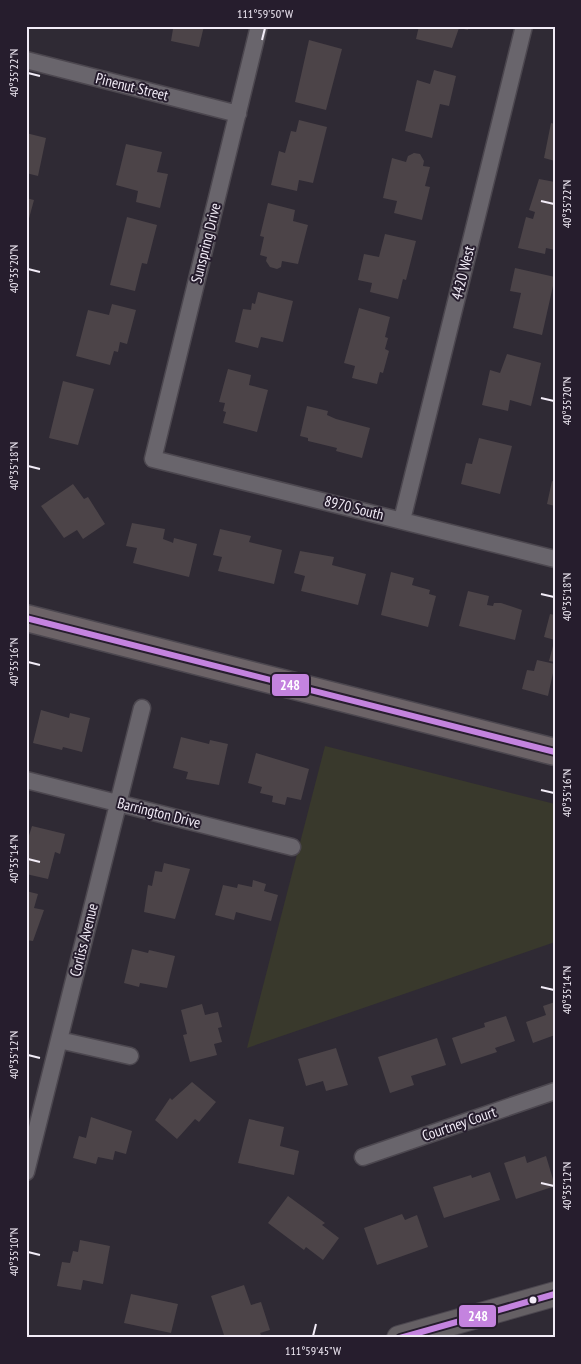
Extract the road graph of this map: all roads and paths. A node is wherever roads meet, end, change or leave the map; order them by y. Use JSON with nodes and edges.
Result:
{"nodes":[{"id":1,"x":260,"y":26,"type":"edge"},
{"id":2,"x":524,"y":26,"type":"edge"},
{"id":3,"x":26,"y":60,"type":"edge"},
{"id":4,"x":238,"y":114,"type":"junction"},
{"id":5,"x":153,"y":459,"type":"joint"},
{"id":6,"x":402,"y":520,"type":"junction"},
{"id":7,"x":555,"y":559,"type":"edge"},
{"id":8,"x":26,"y":618,"type":"edge"},
{"id":9,"x":142,"y":708,"type":"dead end"},
{"id":10,"x":555,"y":752,"type":"edge"},
{"id":11,"x":26,"y":780,"type":"edge"},
{"id":12,"x":119,"y":803,"type":"junction"},
{"id":13,"x":292,"y":847,"type":"dead end"},
{"id":14,"x":59,"y":1040,"type":"junction"},
{"id":15,"x":130,"y":1056,"type":"dead end"},
{"id":16,"x":555,"y":1091,"type":"edge"},
{"id":17,"x":363,"y":1158,"type":"dead end"},
{"id":18,"x":26,"y":1172,"type":"edge"},
{"id":19,"x":555,"y":1294,"type":"edge"},
{"id":20,"x":399,"y":1338,"type":"edge"}],
"edges":[{"from":1,"to":4,"type":"street","name":"Sunspring Drive"},
{"from":2,"to":6,"type":"street","name":"4420 West"},
{"from":3,"to":4,"type":"street","name":"Pinenut Street"},
{"from":4,"to":5,"type":"street","name":"Sunspring Drive"},
{"from":5,"to":6,"type":"street","name":"8970 South"},
{"from":6,"to":7,"type":"street","name":"8970 South"},
{"from":8,"to":10,"type":"main road"},
{"from":9,"to":12,"type":"street","name":"Corliss Avenue"},
{"from":11,"to":12,"type":"street","name":"Barrington Drive"},
{"from":12,"to":13,"type":"street","name":"Barrington Drive"},
{"from":12,"to":14,"type":"street","name":"Corliss Avenue"},
{"from":14,"to":15,"type":"street"},
{"from":14,"to":18,"type":"street","name":"Corliss Avenue"},
{"from":16,"to":17,"type":"street","name":"Courtney Court"},
{"from":19,"to":20,"type":"main road"}]}
